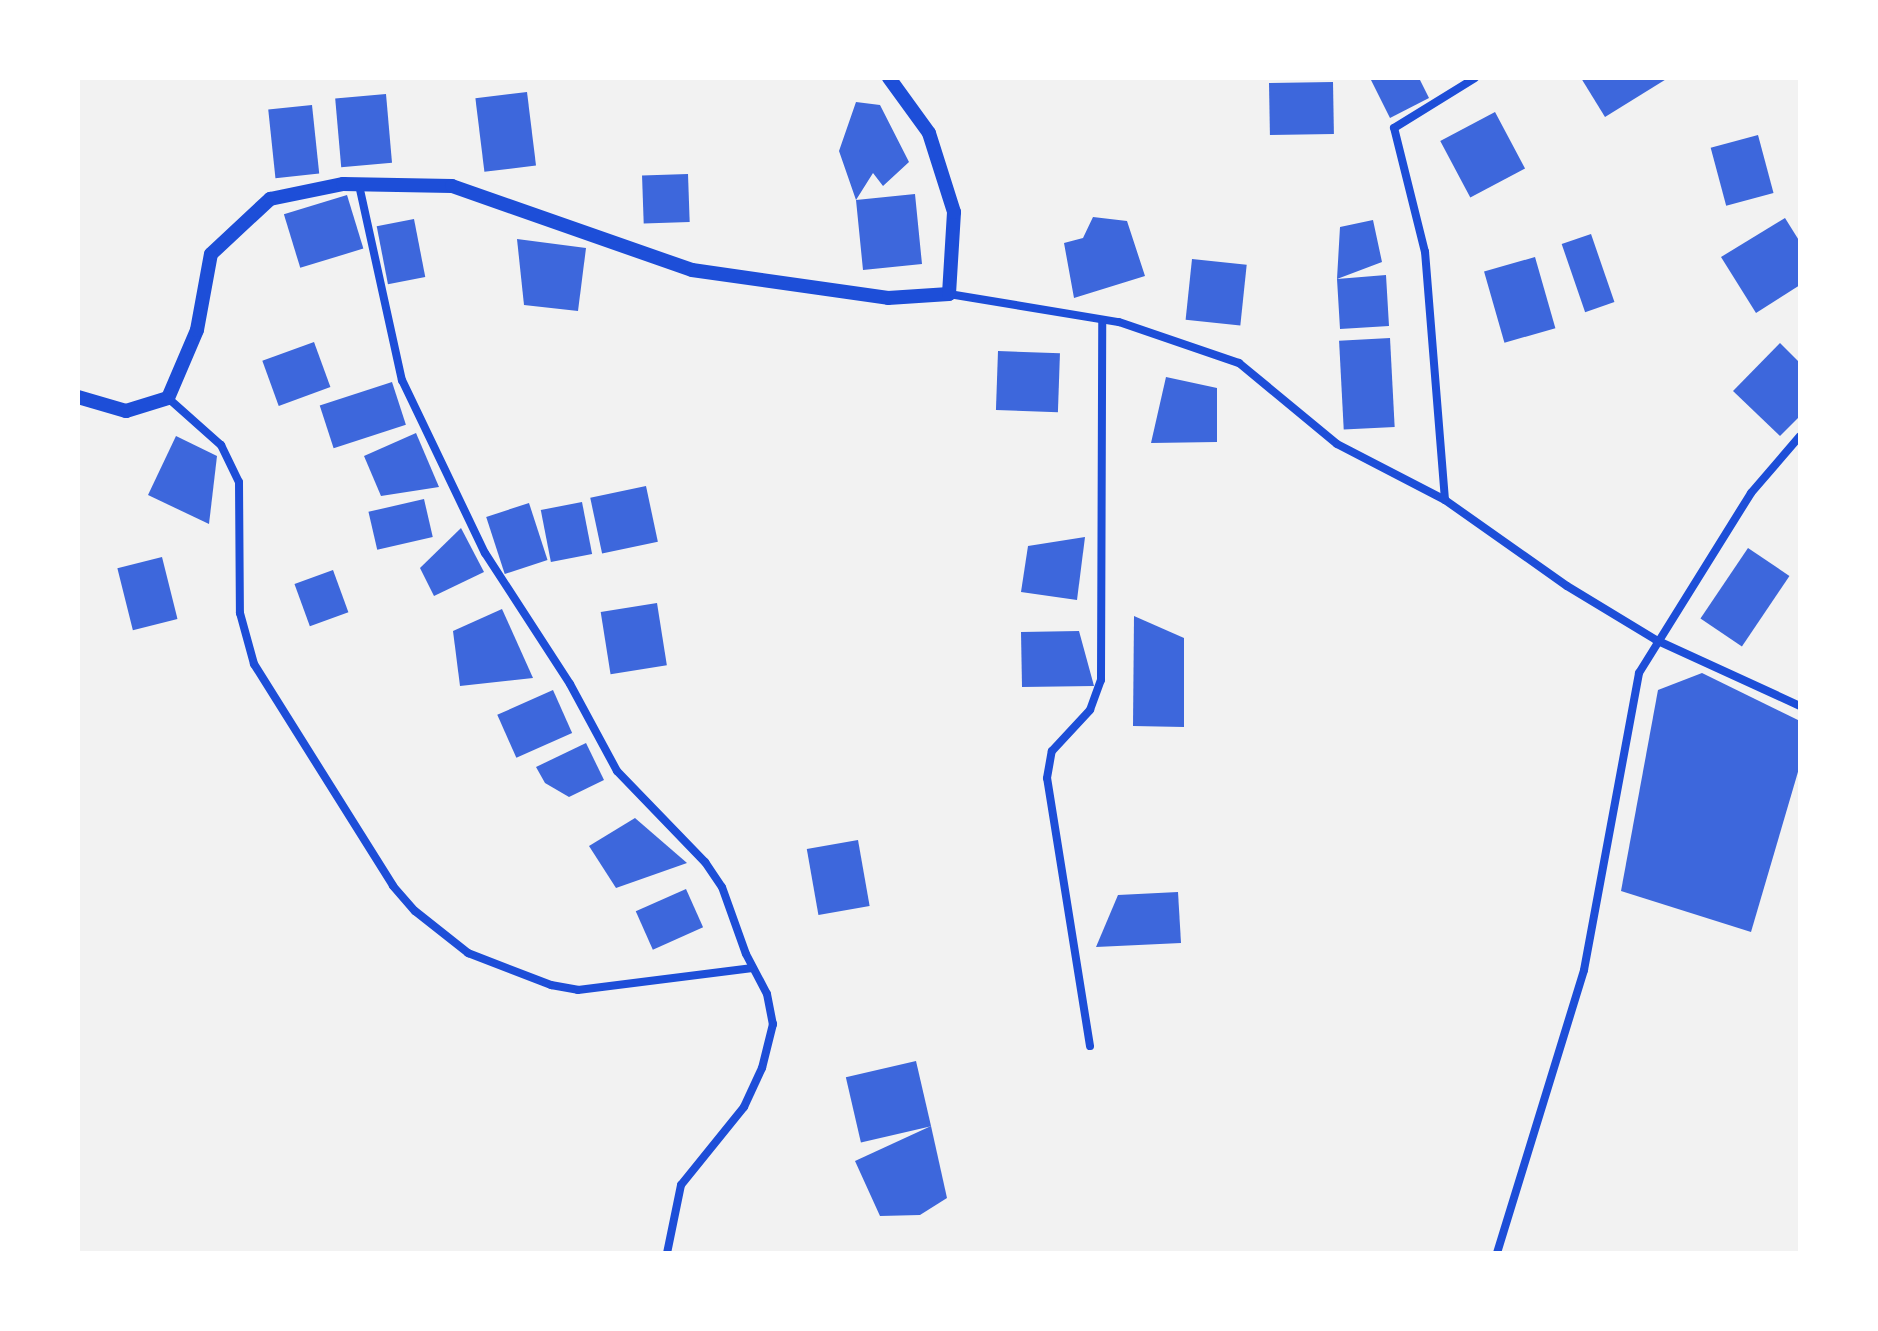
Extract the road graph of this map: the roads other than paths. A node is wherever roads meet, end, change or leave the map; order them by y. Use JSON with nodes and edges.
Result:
{"nodes":[{"id":1,"x":889,"y":78,"type":"edge"},
{"id":2,"x":1475,"y":78,"type":"edge"},
{"id":3,"x":359,"y":185,"type":"junction"},
{"id":4,"x":949,"y":294,"type":"junction"},
{"id":5,"x":1102,"y":320,"type":"junction"},
{"id":6,"x":78,"y":397,"type":"edge"},
{"id":7,"x":168,"y":398,"type":"junction"},
{"id":8,"x":1800,"y":436,"type":"edge"},
{"id":9,"x":1445,"y":500,"type":"junction"},
{"id":10,"x":1656,"y":640,"type":"junction"},
{"id":11,"x":1800,"y":706,"type":"edge"},
{"id":12,"x":753,"y":968,"type":"junction"},
{"id":13,"x":1090,"y":1046,"type":"dead end"},
{"id":14,"x":667,"y":1253,"type":"edge"},
{"id":15,"x":1497,"y":1253,"type":"edge"}],
"edges":[{"from":1,"to":4,"type":"street"},
{"from":2,"to":9,"type":"street"},
{"from":3,"to":4,"type":"street"},
{"from":3,"to":7,"type":"street"},
{"from":3,"to":12,"type":"street"},
{"from":4,"to":5,"type":"street"},
{"from":5,"to":9,"type":"street"},
{"from":5,"to":13,"type":"street"},
{"from":6,"to":7,"type":"street"},
{"from":7,"to":12,"type":"street"},
{"from":8,"to":10,"type":"street"},
{"from":9,"to":10,"type":"street"},
{"from":10,"to":11,"type":"street"},
{"from":10,"to":15,"type":"street"},
{"from":12,"to":14,"type":"street"}]}
